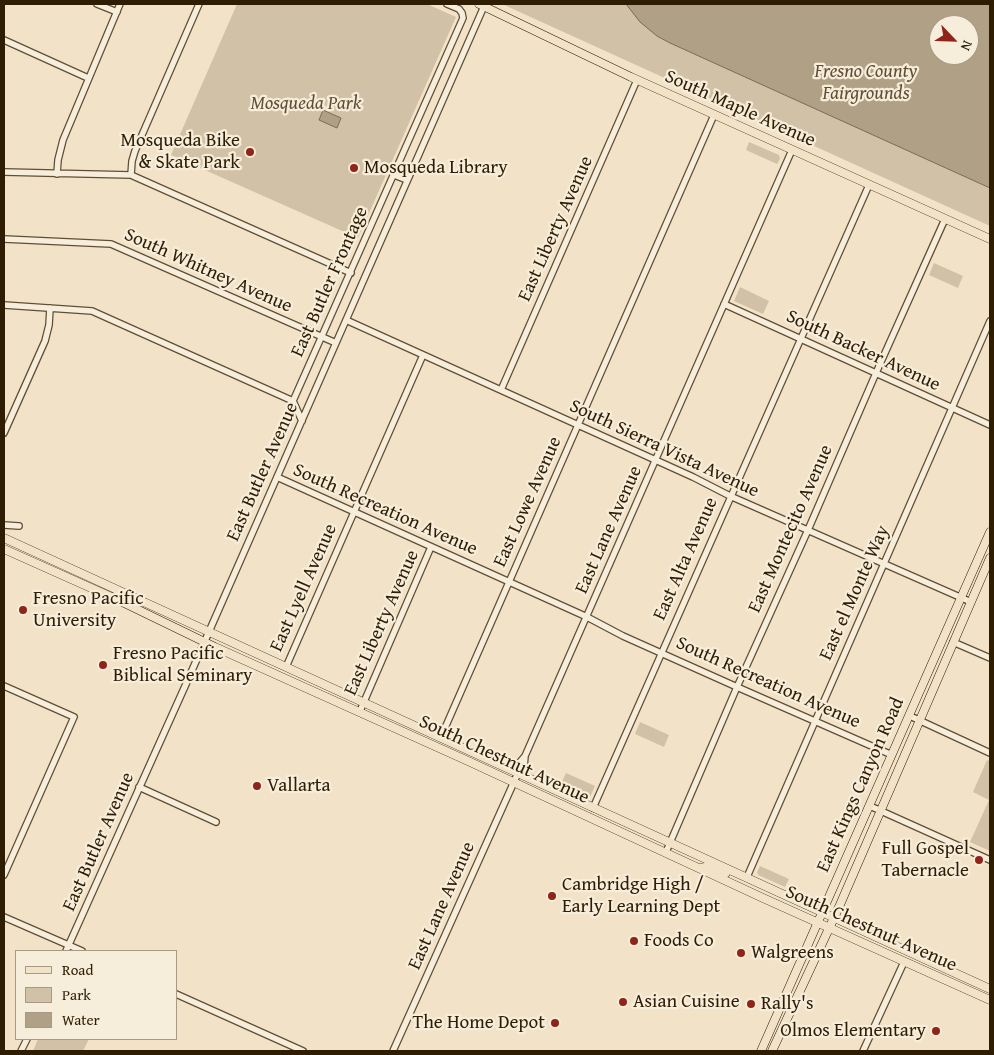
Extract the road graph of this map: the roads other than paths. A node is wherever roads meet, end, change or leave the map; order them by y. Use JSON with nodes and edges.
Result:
{"nodes":[{"id":1,"x":98,"y":4,"type":"edge"},
{"id":2,"x":120,"y":4,"type":"edge"},
{"id":3,"x":199,"y":4,"type":"edge"},
{"id":4,"x":446,"y":4,"type":"edge"},
{"id":5,"x":483,"y":4,"type":"edge"},
{"id":6,"x":117,"y":12,"type":"junction"},
{"id":7,"x":4,"y":40,"type":"edge"},
{"id":8,"x":88,"y":78,"type":"junction"},
{"id":9,"x":637,"y":80,"type":"junction"},
{"id":10,"x":714,"y":115,"type":"junction"},
{"id":11,"x":792,"y":150,"type":"junction"},
{"id":12,"x":4,"y":172,"type":"edge"},
{"id":13,"x":58,"y":174,"type":"junction"},
{"id":14,"x":394,"y":175,"type":"junction"},
{"id":15,"x":131,"y":176,"type":"junction"},
{"id":16,"x":407,"y":180,"type":"junction"},
{"id":17,"x":869,"y":185,"type":"junction"},
{"id":18,"x":945,"y":219,"type":"junction"},
{"id":19,"x":4,"y":239,"type":"edge"},
{"id":20,"x":990,"y":239,"type":"edge"},
{"id":21,"x":351,"y":273,"type":"junction"},
{"id":22,"x":724,"y":304,"type":"junction"},
{"id":23,"x":4,"y":305,"type":"edge"},
{"id":24,"x":50,"y":308,"type":"junction"},
{"id":25,"x":346,"y":320,"type":"junction"},
{"id":26,"x":990,"y":321,"type":"edge"},
{"id":27,"x":323,"y":337,"type":"junction"},
{"id":28,"x":801,"y":339,"type":"junction"},
{"id":29,"x":336,"y":343,"type":"junction"},
{"id":30,"x":423,"y":355,"type":"junction"},
{"id":31,"x":876,"y":373,"type":"junction"},
{"id":32,"x":501,"y":390,"type":"junction"},
{"id":33,"x":293,"y":402,"type":"junction"},
{"id":34,"x":952,"y":408,"type":"junction"},
{"id":35,"x":302,"y":421,"type":"junction"},
{"id":36,"x":990,"y":425,"type":"edge"},
{"id":37,"x":577,"y":426,"type":"junction"},
{"id":38,"x":4,"y":433,"type":"edge"},
{"id":39,"x":656,"y":460,"type":"junction"},
{"id":40,"x":276,"y":477,"type":"junction"},
{"id":41,"x":730,"y":496,"type":"junction"},
{"id":42,"x":354,"y":512,"type":"junction"},
{"id":43,"x":4,"y":525,"type":"edge"},
{"id":44,"x":19,"y":526,"type":"dead end"},
{"id":45,"x":808,"y":530,"type":"junction"},
{"id":46,"x":990,"y":532,"type":"edge"},
{"id":47,"x":4,"y":538,"type":"edge"},
{"id":48,"x":431,"y":547,"type":"junction"},
{"id":49,"x":4,"y":549,"type":"edge"},
{"id":50,"x":979,"y":559,"type":"junction"},
{"id":51,"x":990,"y":562,"type":"edge"},
{"id":52,"x":885,"y":564,"type":"junction"},
{"id":53,"x":509,"y":582,"type":"junction"},
{"id":54,"x":961,"y":598,"type":"junction"},
{"id":55,"x":971,"y":602,"type":"junction"},
{"id":56,"x":587,"y":617,"type":"junction"},
{"id":57,"x":209,"y":632,"type":"junction"},
{"id":58,"x":205,"y":642,"type":"junction"},
{"id":59,"x":953,"y":642,"type":"junction"},
{"id":60,"x":661,"y":653,"type":"junction"},
{"id":61,"x":990,"y":658,"type":"edge"},
{"id":62,"x":286,"y":667,"type":"junction"},
{"id":63,"x":4,"y":686,"type":"edge"},
{"id":64,"x":737,"y":687,"type":"junction"},
{"id":65,"x":364,"y":702,"type":"junction"},
{"id":66,"x":360,"y":711,"type":"junction"},
{"id":67,"x":910,"y":716,"type":"junction"},
{"id":68,"x":815,"y":720,"type":"junction"},
{"id":69,"x":919,"y":720,"type":"junction"},
{"id":70,"x":417,"y":737,"type":"junction"},
{"id":71,"x":441,"y":737,"type":"junction"},
{"id":72,"x":463,"y":747,"type":"junction"},
{"id":73,"x":990,"y":753,"type":"edge"},
{"id":74,"x":892,"y":755,"type":"junction"},
{"id":75,"x":525,"y":756,"type":"junction"},
{"id":76,"x":509,"y":768,"type":"junction"},
{"id":77,"x":518,"y":773,"type":"junction"},
{"id":78,"x":526,"y":776,"type":"junction"},
{"id":79,"x":514,"y":782,"type":"junction"},
{"id":80,"x":139,"y":787,"type":"junction"},
{"id":81,"x":870,"y":806,"type":"junction"},
{"id":82,"x":593,"y":808,"type":"junction"},
{"id":83,"x":881,"y":810,"type":"junction"},
{"id":84,"x":216,"y":822,"type":"dead end"},
{"id":85,"x":670,"y":842,"type":"junction"},
{"id":86,"x":666,"y":852,"type":"junction"},
{"id":87,"x":990,"y":860,"type":"edge"},
{"id":88,"x":701,"y":868,"type":"junction"},
{"id":89,"x":4,"y":875,"type":"edge"},
{"id":90,"x":747,"y":877,"type":"junction"},
{"id":91,"x":823,"y":911,"type":"junction"},
{"id":92,"x":834,"y":916,"type":"junction"},
{"id":93,"x":4,"y":917,"type":"edge"},
{"id":94,"x":818,"y":923,"type":"junction"},
{"id":95,"x":829,"y":928,"type":"junction"},
{"id":96,"x":67,"y":948,"type":"edge"},
{"id":97,"x":904,"y":962,"type":"junction"},
{"id":98,"x":988,"y":987,"type":"edge"},
{"id":99,"x":178,"y":995,"type":"edge"},
{"id":100,"x":981,"y":996,"type":"junction"},
{"id":101,"x":990,"y":1000,"type":"edge"},
{"id":102,"x":303,"y":1051,"type":"edge"},
{"id":103,"x":393,"y":1051,"type":"edge"},
{"id":104,"x":760,"y":1051,"type":"edge"},
{"id":105,"x":772,"y":1051,"type":"edge"},
{"id":106,"x":863,"y":1051,"type":"edge"}],
"edges":[{"from":1,"to":6,"type":"street"},
{"from":2,"to":6,"type":"street"},
{"from":3,"to":15,"type":"street"},
{"from":4,"to":14,"type":"street","name":"East Butler Frontage"},
{"from":5,"to":9,"type":"main road","name":"South Maple Avenue"},
{"from":5,"to":16,"type":"street","name":"East Butler Avenue"},
{"from":6,"to":8,"type":"street"},
{"from":7,"to":8,"type":"street"},
{"from":8,"to":13,"type":"street"},
{"from":9,"to":10,"type":"main road","name":"South Maple Avenue"},
{"from":9,"to":32,"type":"street","name":"East Liberty Avenue"},
{"from":10,"to":11,"type":"main road","name":"South Maple Avenue"},
{"from":10,"to":37,"type":"street","name":"East Lowe Avenue"},
{"from":11,"to":17,"type":"main road","name":"South Maple Avenue"},
{"from":11,"to":22,"type":"street","name":"East Lane Avenue"},
{"from":12,"to":13,"type":"street"},
{"from":13,"to":15,"type":"street"},
{"from":14,"to":16,"type":"street"},
{"from":14,"to":21,"type":"street","name":"East Butler Frontage"},
{"from":15,"to":21,"type":"street"},
{"from":16,"to":25,"type":"street","name":"East Butler Avenue"},
{"from":17,"to":18,"type":"main road","name":"South Maple Avenue"},
{"from":17,"to":28,"type":"street","name":"East Alta Avenue"},
{"from":18,"to":20,"type":"main road","name":"South Maple Avenue"},
{"from":18,"to":31,"type":"street","name":"East Montecito Avenue"},
{"from":19,"to":27,"type":"street","name":"South Whitney Avenue"},
{"from":21,"to":27,"type":"street","name":"East Butler Frontage"},
{"from":22,"to":28,"type":"street","name":"South Backer Avenue"},
{"from":22,"to":39,"type":"street","name":"East Lane Avenue"},
{"from":23,"to":24,"type":"street"},
{"from":24,"to":33,"type":"street"},
{"from":24,"to":38,"type":"street"},
{"from":25,"to":29,"type":"street","name":"East Butler Avenue"},
{"from":25,"to":30,"type":"street","name":"South Sierra Vista Avenue"},
{"from":26,"to":34,"type":"street","name":"East el Monte Way"},
{"from":27,"to":29,"type":"street","name":"South Whitney Avenue"},
{"from":27,"to":33,"type":"street","name":"East Butler Frontage"},
{"from":28,"to":31,"type":"street","name":"South Backer Avenue"},
{"from":28,"to":41,"type":"street","name":"East Alta Avenue"},
{"from":29,"to":35,"type":"street","name":"East Butler Avenue"},
{"from":30,"to":32,"type":"street","name":"South Sierra Vista Avenue"},
{"from":30,"to":42,"type":"street","name":"East Lyell Avenue"},
{"from":31,"to":34,"type":"street","name":"South Backer Avenue"},
{"from":31,"to":45,"type":"street","name":"East Montecito Avenue"},
{"from":32,"to":37,"type":"street","name":"South Sierra Vista Avenue"},
{"from":33,"to":35,"type":"street"},
{"from":34,"to":36,"type":"street","name":"South Backer Avenue"},
{"from":34,"to":52,"type":"street","name":"East el Monte Way"},
{"from":35,"to":40,"type":"street","name":"East Butler Avenue"},
{"from":37,"to":39,"type":"street","name":"South Sierra Vista Avenue"},
{"from":37,"to":53,"type":"street","name":"East Lowe Avenue"},
{"from":39,"to":41,"type":"street","name":"South Sierra Vista Avenue"},
{"from":39,"to":56,"type":"street","name":"East Lane Avenue"},
{"from":40,"to":42,"type":"street","name":"South Recreation Avenue"},
{"from":40,"to":57,"type":"street","name":"East Butler Avenue"},
{"from":41,"to":45,"type":"street","name":"South Sierra Vista Avenue"},
{"from":41,"to":60,"type":"street","name":"East Alta Avenue"},
{"from":42,"to":48,"type":"street","name":"South Recreation Avenue"},
{"from":42,"to":62,"type":"street","name":"East Lyell Avenue"},
{"from":43,"to":44,"type":"street"},
{"from":45,"to":52,"type":"street","name":"South Sierra Vista Avenue"},
{"from":45,"to":64,"type":"street","name":"East Montecito Avenue"},
{"from":46,"to":50,"type":"main road","name":"East Kings Canyon Road"},
{"from":47,"to":57,"type":"main road","name":"South Chestnut Avenue"},
{"from":48,"to":53,"type":"street","name":"South Recreation Avenue"},
{"from":48,"to":65,"type":"street","name":"East Liberty Avenue"},
{"from":49,"to":58,"type":"main road","name":"South Chestnut Avenue"},
{"from":50,"to":51,"type":"street"},
{"from":50,"to":54,"type":"main road","name":"East Kings Canyon Road"},
{"from":51,"to":55,"type":"main road","name":"East Kings Canyon Road"},
{"from":52,"to":54,"type":"street","name":"South Sierra Vista Avenue"},
{"from":52,"to":68,"type":"street","name":"East el Monte Way"},
{"from":53,"to":56,"type":"street","name":"South Recreation Avenue"},
{"from":53,"to":71,"type":"street","name":"East Lowe Avenue"},
{"from":54,"to":55,"type":"street","name":"South Sierra Vista Avenue"},
{"from":54,"to":67,"type":"main road","name":"East Kings Canyon Road"},
{"from":55,"to":59,"type":"main road","name":"East Kings Canyon Road"},
{"from":56,"to":60,"type":"street","name":"South Recreation Avenue"},
{"from":56,"to":75,"type":"street","name":"East Lane Avenue"},
{"from":57,"to":58,"type":"street","name":"East Butler Avenue"},
{"from":57,"to":62,"type":"main road","name":"South Chestnut Avenue"},
{"from":58,"to":66,"type":"main road","name":"South Chestnut Avenue"},
{"from":58,"to":80,"type":"street","name":"East Butler Avenue"},
{"from":59,"to":61,"type":"street"},
{"from":59,"to":69,"type":"main road","name":"East Kings Canyon Road"},
{"from":60,"to":64,"type":"street","name":"South Recreation Avenue"},
{"from":60,"to":82,"type":"street","name":"East Alta Avenue"},
{"from":62,"to":65,"type":"main road","name":"South Chestnut Avenue"},
{"from":63,"to":89,"type":"street"},
{"from":64,"to":68,"type":"street","name":"South Recreation Avenue"},
{"from":64,"to":85,"type":"street","name":"East Montecito Avenue"},
{"from":65,"to":66,"type":"street","name":"East Liberty Avenue"},
{"from":65,"to":71,"type":"main road","name":"South Chestnut Avenue"},
{"from":66,"to":70,"type":"main road","name":"South Chestnut Avenue"},
{"from":67,"to":69,"type":"street"},
{"from":67,"to":74,"type":"main road","name":"East Kings Canyon Road"},
{"from":68,"to":74,"type":"street","name":"South Recreation Avenue"},
{"from":68,"to":90,"type":"street","name":"East el Monte Way"},
{"from":69,"to":73,"type":"street"},
{"from":69,"to":83,"type":"main road","name":"East Kings Canyon Road"},
{"from":70,"to":72,"type":"main road"},
{"from":70,"to":79,"type":"main road","name":"South Chestnut Avenue"},
{"from":71,"to":72,"type":"main road","name":"South Chestnut Avenue"},
{"from":72,"to":76,"type":"main road","name":"South Chestnut Avenue"},
{"from":74,"to":81,"type":"main road","name":"East Kings Canyon Road"},
{"from":75,"to":76,"type":"street","name":"East Lane Avenue"},
{"from":75,"to":78,"type":"street","name":"East Lane Avenue"},
{"from":76,"to":77,"type":"main road","name":"South Chestnut Avenue"},
{"from":77,"to":78,"type":"main road","name":"South Chestnut Avenue"},
{"from":77,"to":79,"type":"street","name":"East Lane Avenue"},
{"from":78,"to":82,"type":"main road","name":"South Chestnut Avenue"},
{"from":79,"to":86,"type":"main road","name":"South Chestnut Avenue"},
{"from":79,"to":103,"type":"street","name":"East Lane Avenue"},
{"from":80,"to":84,"type":"street"},
{"from":80,"to":96,"type":"street","name":"East Butler Avenue"},
{"from":81,"to":83,"type":"street"},
{"from":81,"to":91,"type":"main road","name":"East Kings Canyon Road"},
{"from":82,"to":85,"type":"main road","name":"South Chestnut Avenue"},
{"from":83,"to":87,"type":"street"},
{"from":83,"to":92,"type":"main road","name":"East Kings Canyon Road"},
{"from":85,"to":86,"type":"street","name":"East Montecito Avenue"},
{"from":85,"to":90,"type":"main road","name":"South Chestnut Avenue"},
{"from":86,"to":88,"type":"main road","name":"South Chestnut Avenue"},
{"from":88,"to":90,"type":"main road"},
{"from":88,"to":94,"type":"main road","name":"South Chestnut Avenue"},
{"from":90,"to":91,"type":"main road","name":"South Chestnut Avenue"},
{"from":91,"to":92,"type":"main road","name":"South Chestnut Avenue"},
{"from":91,"to":94,"type":"main road","name":"East Kings Canyon Road"},
{"from":92,"to":95,"type":"main road","name":"East Kings Canyon Road"},
{"from":92,"to":98,"type":"main road","name":"South Chestnut Avenue"},
{"from":93,"to":96,"type":"street"},
{"from":94,"to":95,"type":"main road","name":"South Chestnut Avenue"},
{"from":94,"to":104,"type":"main road","name":"East Kings Canyon Road"},
{"from":95,"to":97,"type":"main road","name":"South Chestnut Avenue"},
{"from":95,"to":105,"type":"main road","name":"East Kings Canyon Road"},
{"from":97,"to":100,"type":"main road","name":"South Chestnut Avenue"},
{"from":97,"to":106,"type":"street"},
{"from":98,"to":100,"type":"main road"},
{"from":99,"to":102,"type":"street"},
{"from":100,"to":101,"type":"main road","name":"South Chestnut Avenue"}]}
